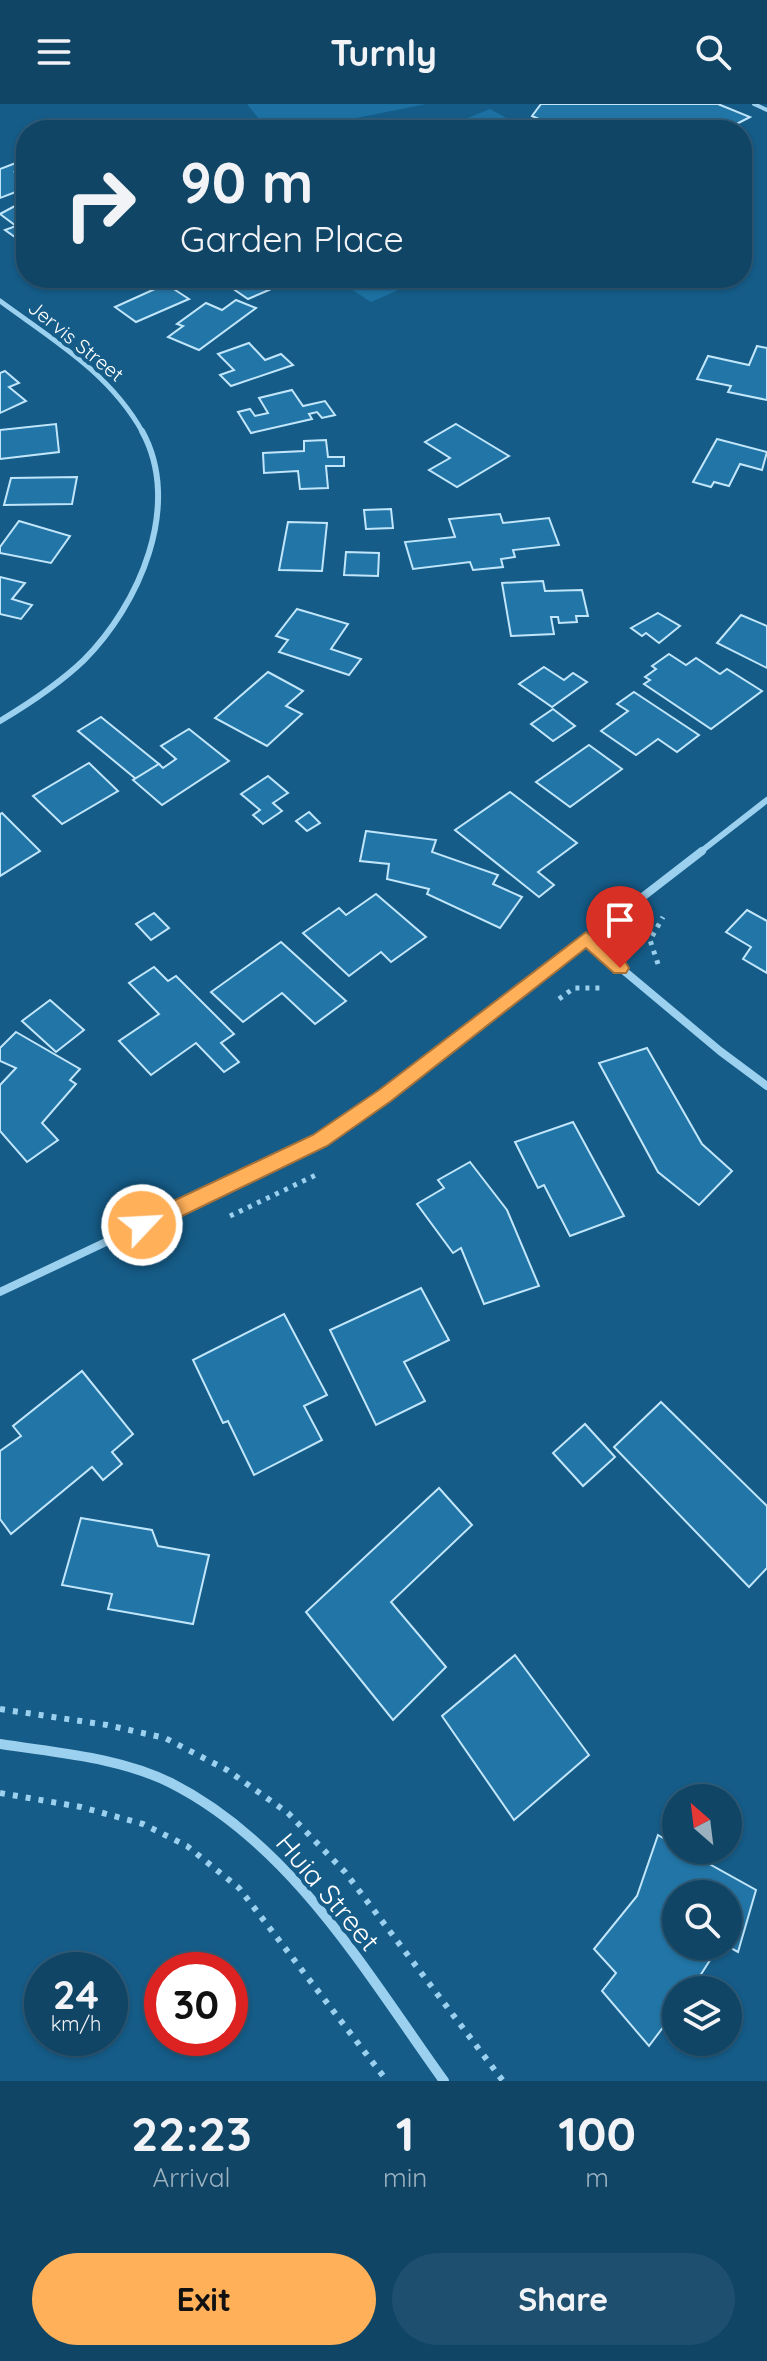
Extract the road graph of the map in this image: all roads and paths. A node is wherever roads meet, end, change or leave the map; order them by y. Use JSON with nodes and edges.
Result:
{"nodes":[{"id":1,"x":754,"y":104,"type":"edge"},
{"id":2,"x":767,"y":110,"type":"edge"},
{"id":3,"x":0,"y":301,"type":"edge"},
{"id":4,"x":0,"y":721,"type":"edge"},
{"id":5,"x":767,"y":800,"type":"edge"},
{"id":6,"x":586,"y":939,"type":"junction"},
{"id":7,"x":767,"y":1086,"type":"edge"},
{"id":8,"x":0,"y":1292,"type":"edge"},
{"id":9,"x":0,"y":1744,"type":"edge"},
{"id":10,"x":0,"y":1793,"type":"edge"},
{"id":11,"x":387,"y":2081,"type":"edge"},
{"id":12,"x":444,"y":2081,"type":"edge"}],
"edges":[{"from":1,"to":2,"type":"lane"},
{"from":3,"to":4,"type":"street","name":"Jervis Street"},
{"from":5,"to":6,"type":"street"},
{"from":6,"to":7,"type":"street"},
{"from":6,"to":8,"type":"street"},
{"from":9,"to":12,"type":"street","name":"Huia Street"},
{"from":10,"to":11,"type":"path"}]}
